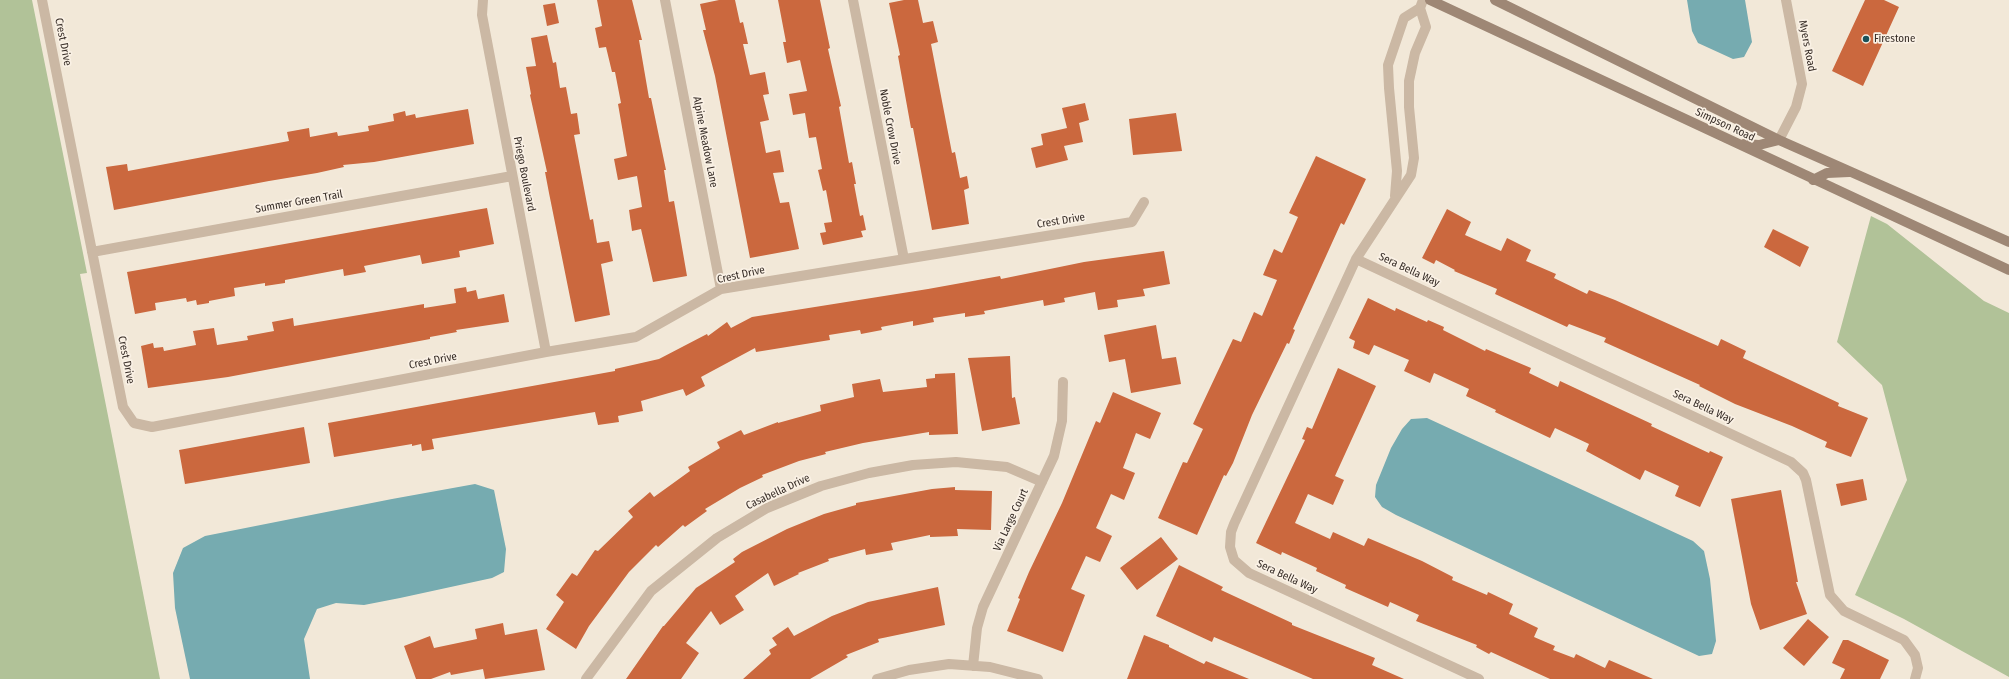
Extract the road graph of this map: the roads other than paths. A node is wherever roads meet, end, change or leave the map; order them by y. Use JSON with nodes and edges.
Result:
{"nodes":[{"id":1,"x":42,"y":0,"type":"edge"},
{"id":2,"x":483,"y":0,"type":"edge"},
{"id":3,"x":665,"y":0,"type":"edge"},
{"id":4,"x":853,"y":0,"type":"edge"},
{"id":5,"x":1430,"y":0,"type":"edge"},
{"id":6,"x":1495,"y":0,"type":"edge"},
{"id":7,"x":1786,"y":0,"type":"edge"},
{"id":8,"x":1422,"y":4,"type":"edge"},
{"id":9,"x":1779,"y":140,"type":"junction"},
{"id":10,"x":1736,"y":144,"type":"junction"},
{"id":11,"x":1851,"y":172,"type":"junction"},
{"id":12,"x":512,"y":176,"type":"junction"},
{"id":13,"x":1813,"y":180,"type":"junction"},
{"id":14,"x":1395,"y":198,"type":"junction"},
{"id":15,"x":1144,"y":202,"type":"dead end"},
{"id":16,"x":2009,"y":242,"type":"edge"},
{"id":17,"x":92,"y":252,"type":"junction"},
{"id":18,"x":904,"y":259,"type":"junction"},
{"id":19,"x":1356,"y":259,"type":"junction"},
{"id":20,"x":2009,"y":270,"type":"edge"},
{"id":21,"x":721,"y":289,"type":"junction"},
{"id":22,"x":546,"y":352,"type":"junction"},
{"id":23,"x":1063,"y":382,"type":"dead end"},
{"id":24,"x":1042,"y":482,"type":"junction"},
{"id":25,"x":973,"y":666,"type":"junction"},
{"id":26,"x":586,"y":679,"type":"edge"},
{"id":27,"x":877,"y":679,"type":"edge"},
{"id":28,"x":1038,"y":679,"type":"edge"},
{"id":29,"x":1479,"y":679,"type":"edge"},
{"id":30,"x":1915,"y":679,"type":"edge"}],
"edges":[{"from":1,"to":17,"type":"street","name":"Crest Drive"},
{"from":2,"to":12,"type":"street","name":"Priego Boulevard"},
{"from":3,"to":21,"type":"street","name":"Alpine Meadow Lane"},
{"from":4,"to":18,"type":"street","name":"Noble Crow Drive"},
{"from":5,"to":10,"type":"main road","name":"Simpson Road"},
{"from":6,"to":9,"type":"main road","name":"Simpson Road"},
{"from":7,"to":9,"type":"street","name":"Myers Road"},
{"from":8,"to":14,"type":"street","name":"Sera Bella Way"},
{"from":8,"to":14,"type":"street","name":"Sera Bella Way"},
{"from":9,"to":10,"type":"main road"},
{"from":9,"to":11,"type":"main road","name":"Simpson Road"},
{"from":10,"to":13,"type":"main road","name":"Simpson Road"},
{"from":11,"to":13,"type":"main road"},
{"from":11,"to":16,"type":"main road","name":"Simpson Road"},
{"from":12,"to":17,"type":"street","name":"Summer Green Trail"},
{"from":12,"to":22,"type":"street","name":"Priego Boulevard"},
{"from":13,"to":20,"type":"main road","name":"Simpson Road"},
{"from":14,"to":19,"type":"street","name":"Sera Bella Way"},
{"from":15,"to":18,"type":"street","name":"Crest Drive"},
{"from":17,"to":22,"type":"street","name":"Crest Drive"},
{"from":18,"to":21,"type":"street","name":"Crest Drive"},
{"from":19,"to":29,"type":"street","name":"Sera Bella Way"},
{"from":19,"to":30,"type":"street","name":"Sera Bella Way"},
{"from":21,"to":22,"type":"street","name":"Crest Drive"},
{"from":23,"to":24,"type":"street","name":"Via Large Court"},
{"from":24,"to":25,"type":"street","name":"Via Large Court"},
{"from":24,"to":26,"type":"street","name":"Casabella Drive"},
{"from":25,"to":27,"type":"street"},
{"from":25,"to":28,"type":"street"}]}
